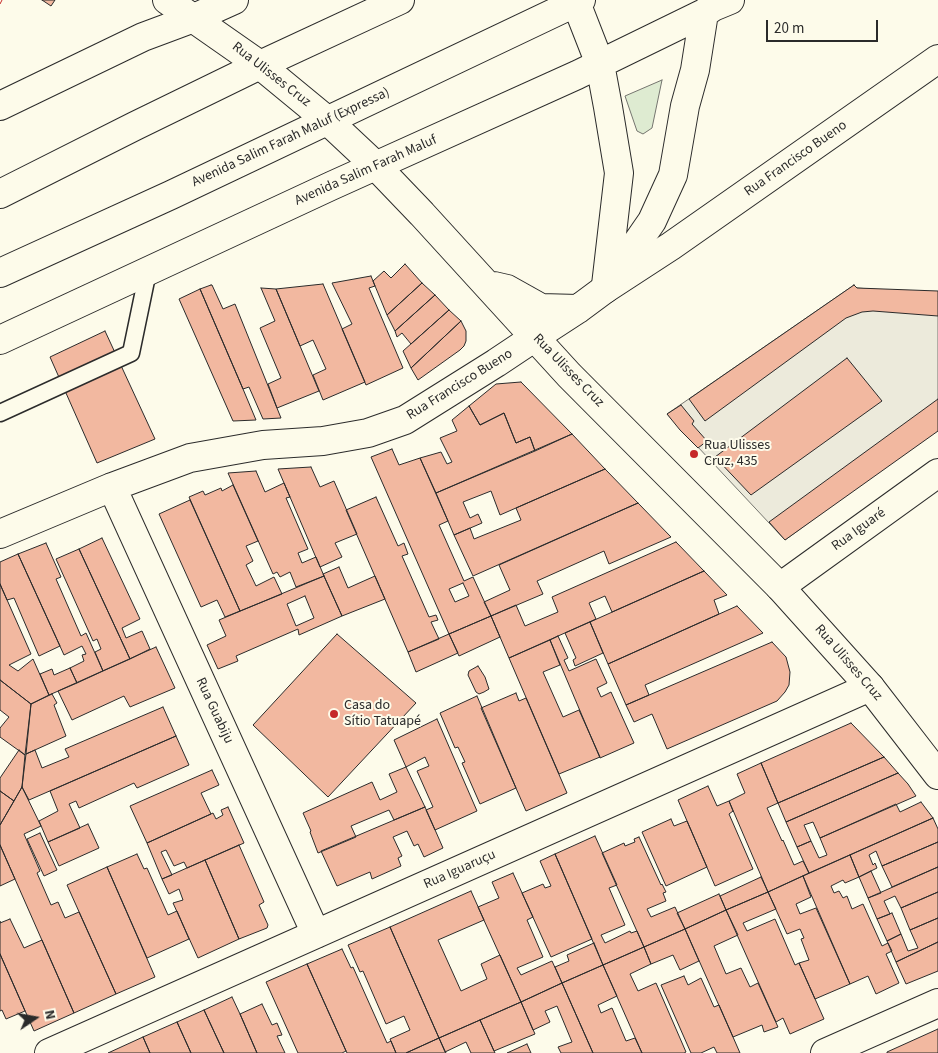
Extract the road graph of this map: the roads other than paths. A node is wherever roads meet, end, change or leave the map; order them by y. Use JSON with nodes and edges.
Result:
{"nodes":[{"id":1,"x":167,"y":0,"type":"edge"},
{"id":2,"x":234,"y":0,"type":"edge"},
{"id":3,"x":400,"y":0,"type":"edge"},
{"id":4,"x":577,"y":1,"type":"edge"},
{"id":5,"x":717,"y":5,"type":"edge"},
{"id":6,"x":194,"y":18,"type":"junction"},
{"id":7,"x":938,"y":59,"type":"edge"},
{"id":8,"x":600,"y":64,"type":"junction"},
{"id":9,"x":260,"y":65,"type":"junction"},
{"id":10,"x":0,"y":106,"type":"edge"},
{"id":11,"x":328,"y":121,"type":"junction"},
{"id":12,"x":376,"y":166,"type":"junction"},
{"id":13,"x":0,"y":194,"type":"edge"},
{"id":14,"x":148,"y":271,"type":"junction"},
{"id":15,"x":0,"y":273,"type":"edge"},
{"id":16,"x":486,"y":284,"type":"junction"},
{"id":17,"x":605,"y":289,"type":"junction"},
{"id":18,"x":578,"y":309,"type":"junction"},
{"id":19,"x":534,"y":337,"type":"junction"},
{"id":20,"x":0,"y":340,"type":"edge"},
{"id":21,"x":569,"y":375,"type":"junction"},
{"id":22,"x":0,"y":413,"type":"edge"},
{"id":23,"x":938,"y":473,"type":"edge"},
{"id":24,"x":112,"y":487,"type":"junction"},
{"id":25,"x":0,"y":534,"type":"edge"},
{"id":26,"x":780,"y":587,"type":"junction"},
{"id":27,"x":870,"y":687,"type":"junction"},
{"id":28,"x":938,"y":775,"type":"edge"},
{"id":29,"x":316,"y":934,"type":"junction"},
{"id":30,"x":938,"y":1003,"type":"edge"},
{"id":31,"x":49,"y":1053,"type":"edge"},
{"id":32,"x":825,"y":1053,"type":"edge"}],
"edges":[{"from":1,"to":6,"type":"main road","name":"Rua Ulisses Cruz"},
{"from":2,"to":6,"type":"main road"},
{"from":3,"to":9,"type":"main road"},
{"from":4,"to":8,"type":"main road"},
{"from":4,"to":11,"type":"main road","name":"Avenida Salim Farah Maluf (Expressa)"},
{"from":5,"to":8,"type":"main road","name":"Avenida Salim Farah Maluf"},
{"from":5,"to":17,"type":"main road"},
{"from":6,"to":9,"type":"main road","name":"Rua Ulisses Cruz"},
{"from":6,"to":10,"type":"main road"},
{"from":7,"to":17,"type":"main road","name":"Rua Francisco Bueno"},
{"from":8,"to":12,"type":"main road","name":"Avenida Salim Farah Maluf"},
{"from":8,"to":17,"type":"main road"},
{"from":9,"to":11,"type":"main road","name":"Rua Ulisses Cruz"},
{"from":9,"to":13,"type":"main road"},
{"from":11,"to":12,"type":"main road","name":"Rua Ulisses Cruz"},
{"from":11,"to":15,"type":"main road","name":"Avenida Salim Farah Maluf (Expressa)"},
{"from":12,"to":14,"type":"main road","name":"Avenida Salim Farah Maluf"},
{"from":12,"to":16,"type":"main road","name":"Rua Ulisses Cruz"},
{"from":14,"to":20,"type":"main road","name":"Avenida Salim Farah Maluf"},
{"from":14,"to":22,"type":"lane"},
{"from":16,"to":18,"type":"main road"},
{"from":16,"to":19,"type":"main road","name":"Rua Ulisses Cruz"},
{"from":17,"to":18,"type":"main road","name":"Rua Francisco Bueno"},
{"from":18,"to":19,"type":"main road","name":"Rua Francisco Bueno"},
{"from":18,"to":21,"type":"main road"},
{"from":19,"to":21,"type":"main road","name":"Rua Ulisses Cruz"},
{"from":19,"to":24,"type":"main road","name":"Rua Francisco Bueno"},
{"from":21,"to":26,"type":"main road","name":"Rua Ulisses Cruz"},
{"from":23,"to":26,"type":"main road","name":"Rua Iguaré"},
{"from":24,"to":25,"type":"main road","name":"Rua Francisco Bueno"},
{"from":24,"to":29,"type":"main road","name":"Rua Guabiju"},
{"from":26,"to":27,"type":"main road","name":"Rua Ulisses Cruz"},
{"from":27,"to":28,"type":"main road","name":"Rua Ulisses Cruz"},
{"from":27,"to":29,"type":"main road","name":"Rua Iguaruçu"},
{"from":29,"to":31,"type":"main road","name":"Rua Iguaruçu"},
{"from":30,"to":32,"type":"main road"}]}
